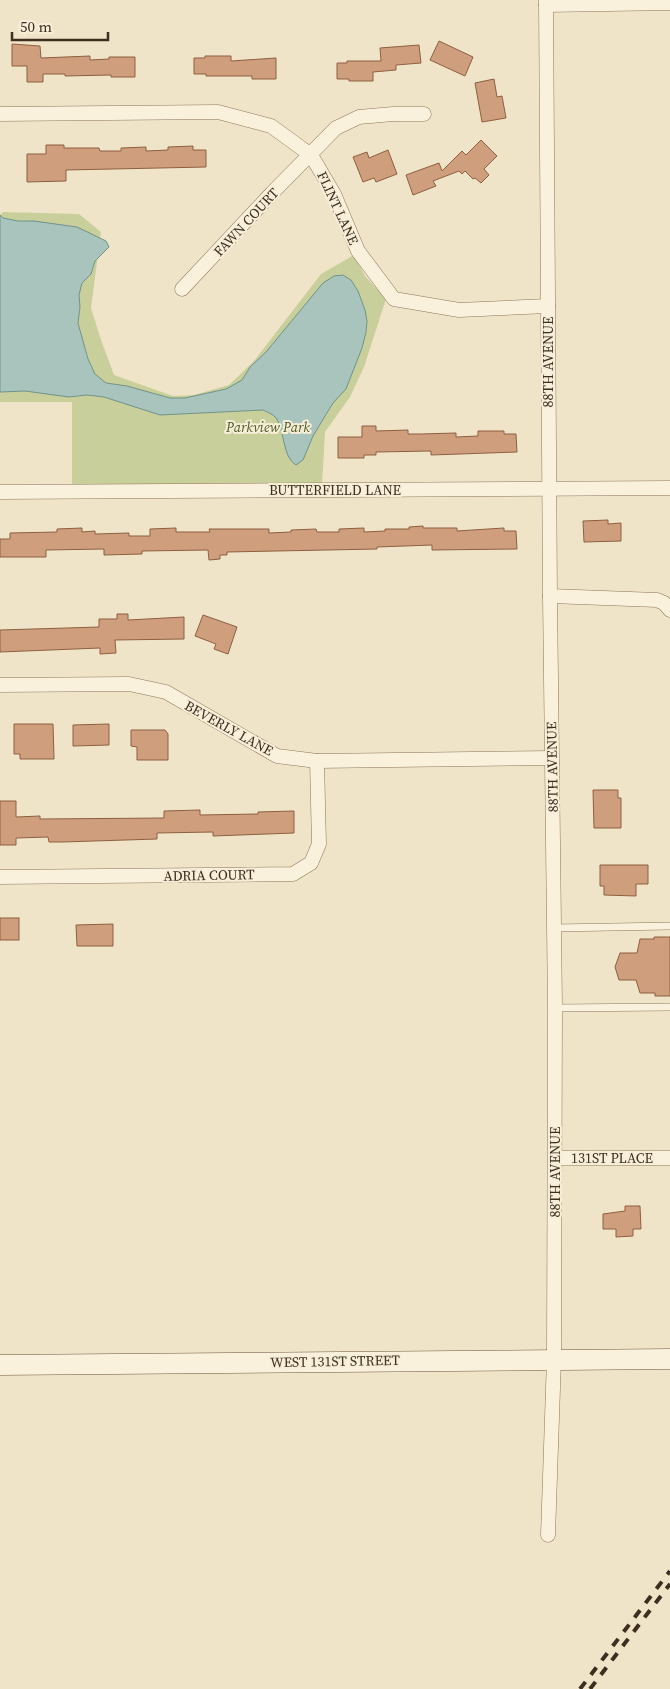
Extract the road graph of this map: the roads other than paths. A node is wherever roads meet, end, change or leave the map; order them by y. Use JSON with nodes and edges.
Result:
{"nodes":[{"id":1,"x":546,"y":2,"type":"edge"},
{"id":2,"x":670,"y":3,"type":"edge"},
{"id":3,"x":0,"y":114,"type":"edge"},
{"id":4,"x":424,"y":114,"type":"dead end"},
{"id":5,"x":311,"y":154,"type":"junction"},
{"id":6,"x":182,"y":289,"type":"dead end"},
{"id":7,"x":548,"y":306,"type":"junction"},
{"id":8,"x":670,"y":488,"type":"edge"},
{"id":9,"x":549,"y":489,"type":"junction"},
{"id":10,"x":0,"y":492,"type":"edge"},
{"id":11,"x":550,"y":596,"type":"junction"},
{"id":12,"x":670,"y":610,"type":"edge"},
{"id":13,"x":0,"y":685,"type":"edge"},
{"id":14,"x":551,"y":758,"type":"junction"},
{"id":15,"x":317,"y":761,"type":"junction"},
{"id":16,"x":0,"y":877,"type":"edge"},
{"id":17,"x":670,"y":926,"type":"edge"},
{"id":18,"x":554,"y":928,"type":"junction"},
{"id":19,"x":670,"y":1007,"type":"edge"},
{"id":20,"x":555,"y":1008,"type":"junction"},
{"id":21,"x":555,"y":1158,"type":"junction"},
{"id":22,"x":670,"y":1158,"type":"edge"},
{"id":23,"x":670,"y":1359,"type":"edge"},
{"id":24,"x":554,"y":1360,"type":"junction"},
{"id":25,"x":0,"y":1365,"type":"edge"},
{"id":26,"x":548,"y":1534,"type":"dead end"}],
"edges":[{"from":1,"to":2,"type":"street"},
{"from":1,"to":7,"type":"street","name":"88TH AVENUE"},
{"from":3,"to":5,"type":"street","name":"FLINT LANE"},
{"from":4,"to":5,"type":"street","name":"FAWN COURT"},
{"from":5,"to":6,"type":"street","name":"FAWN COURT"},
{"from":5,"to":7,"type":"street","name":"FLINT LANE"},
{"from":7,"to":9,"type":"street","name":"88TH AVENUE"},
{"from":8,"to":9,"type":"street","name":"BUTTERFIELD LANE"},
{"from":9,"to":10,"type":"street","name":"BUTTERFIELD LANE"},
{"from":9,"to":11,"type":"street","name":"88TH AVENUE"},
{"from":11,"to":12,"type":"street"},
{"from":11,"to":14,"type":"street","name":"88TH AVENUE"},
{"from":13,"to":15,"type":"street","name":"BEVERLY LANE"},
{"from":14,"to":15,"type":"street","name":"BEVERLY LANE"},
{"from":14,"to":18,"type":"street","name":"88TH AVENUE"},
{"from":15,"to":16,"type":"street","name":"ADRIA COURT"},
{"from":17,"to":18,"type":"lane"},
{"from":18,"to":20,"type":"street","name":"88TH AVENUE"},
{"from":19,"to":20,"type":"lane"},
{"from":20,"to":21,"type":"street","name":"88TH AVENUE"},
{"from":21,"to":22,"type":"street","name":"131ST PLACE"},
{"from":21,"to":24,"type":"street","name":"88TH AVENUE"},
{"from":23,"to":24,"type":"street","name":"WEST 131ST STREET"},
{"from":24,"to":25,"type":"street","name":"WEST 131ST STREET"},
{"from":24,"to":26,"type":"street","name":"88TH AVENUE"}]}
